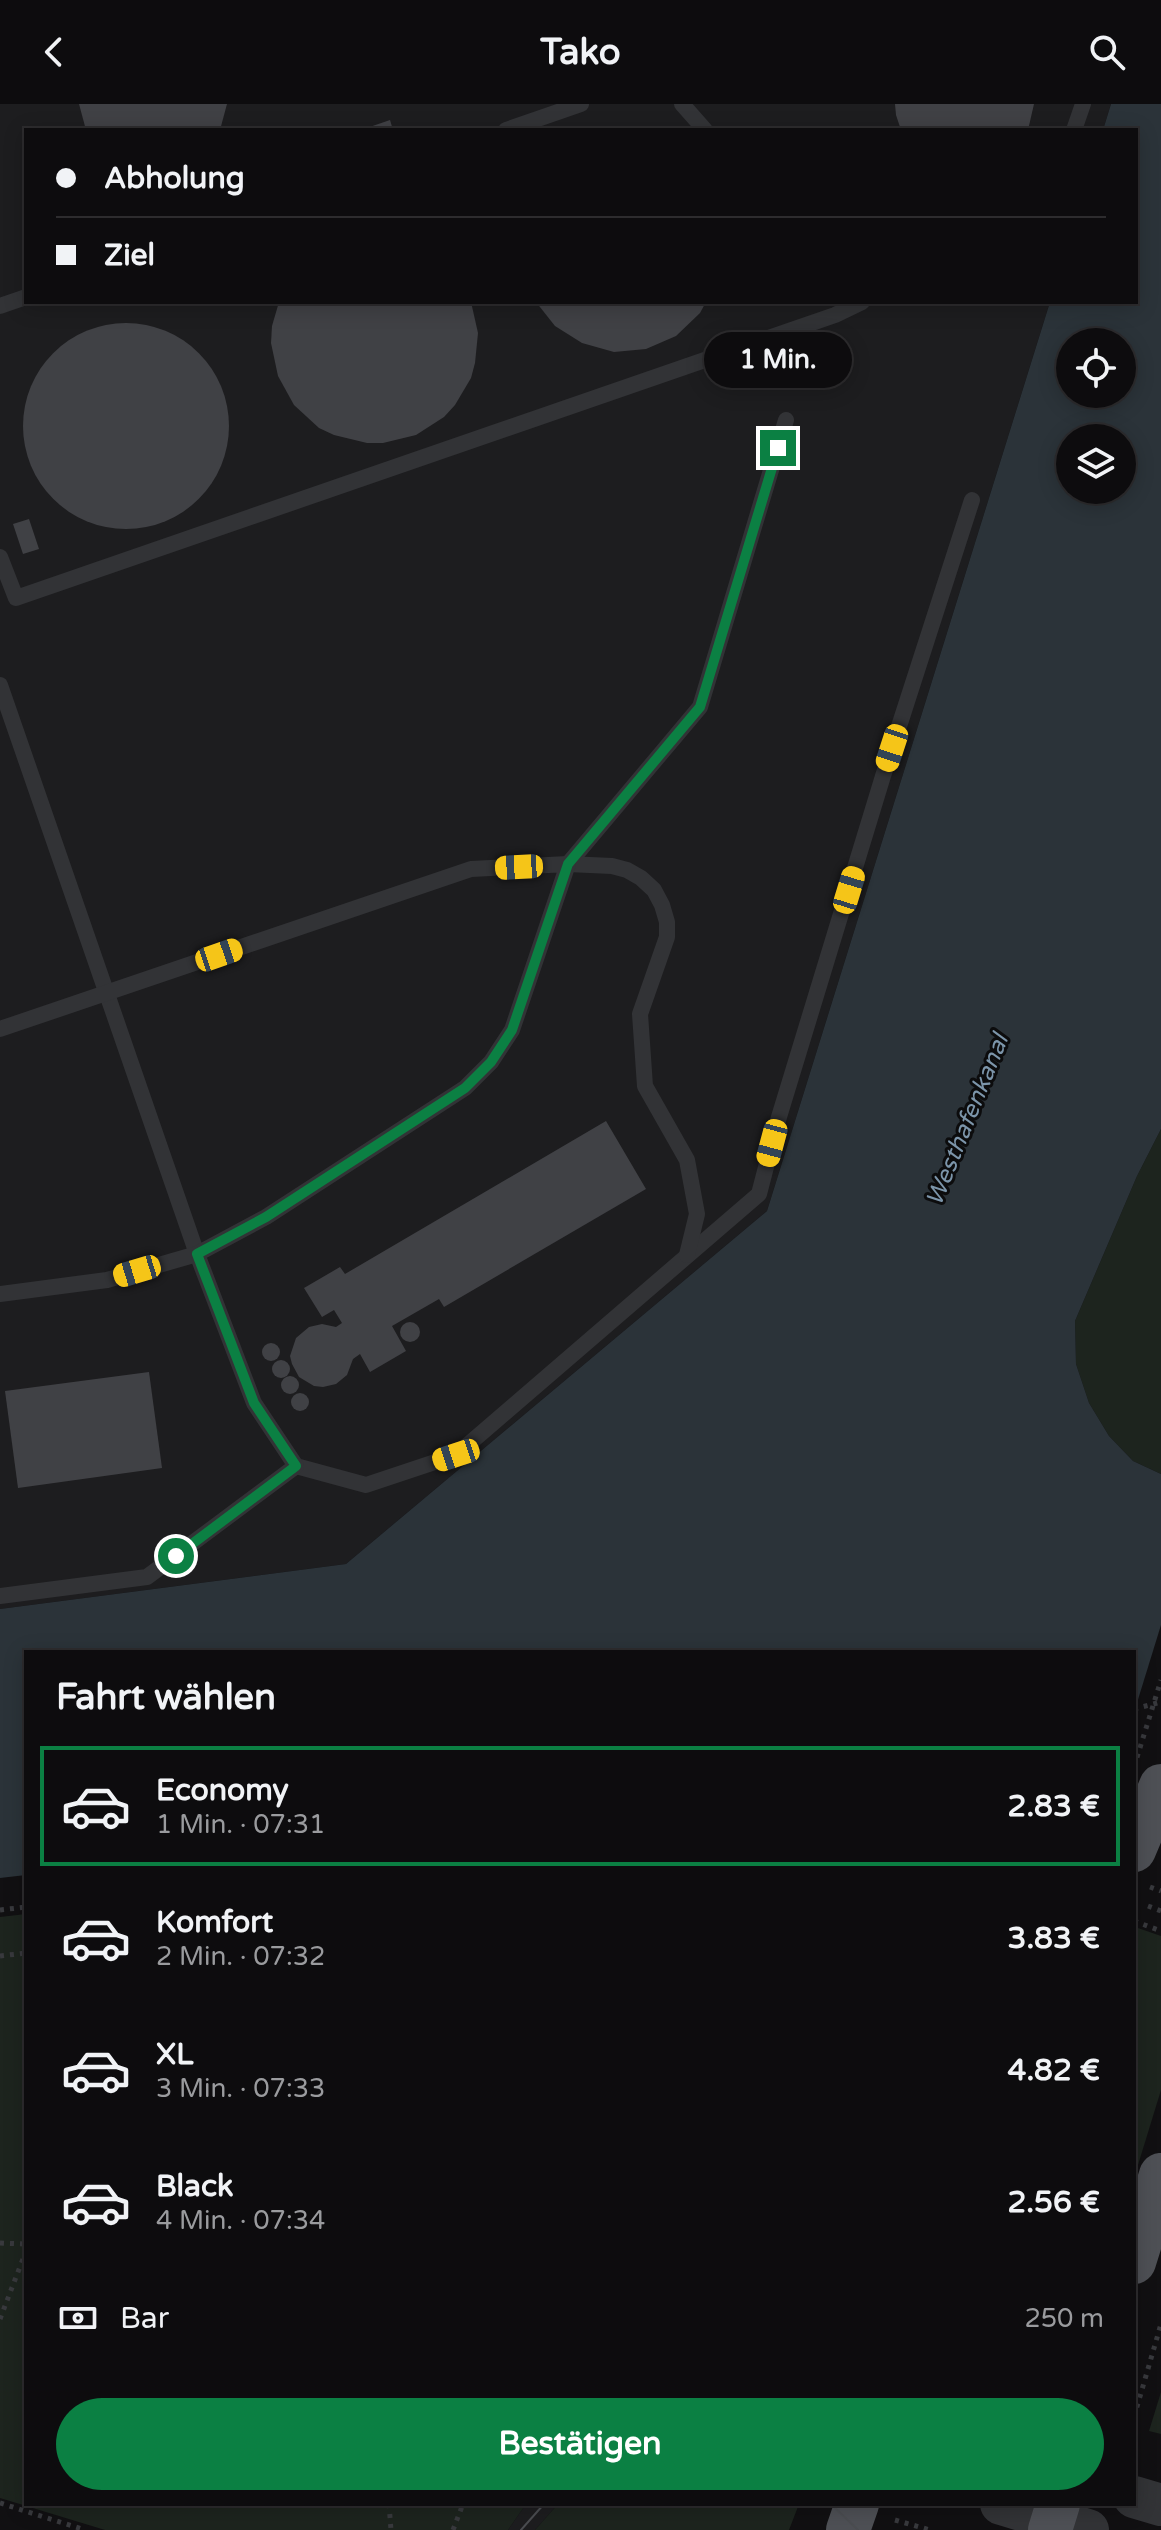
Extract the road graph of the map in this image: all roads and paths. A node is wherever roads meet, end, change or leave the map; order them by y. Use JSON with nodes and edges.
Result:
{"nodes":[{"id":1,"x":581,"y":104,"type":"edge"},
{"id":2,"x":682,"y":104,"type":"edge"},
{"id":3,"x":1083,"y":104,"type":"edge"},
{"id":4,"x":512,"y":128,"type":"edge"},
{"id":5,"x":703,"y":128,"type":"edge"},
{"id":6,"x":1075,"y":128,"type":"edge"},
{"id":7,"x":24,"y":298,"type":"edge"},
{"id":8,"x":858,"y":304,"type":"edge"},
{"id":9,"x":0,"y":306,"type":"edge"},
{"id":10,"x":786,"y":420,"type":"dead end"},
{"id":11,"x":972,"y":500,"type":"dead end"},
{"id":12,"x":0,"y":557,"type":"edge"},
{"id":13,"x":0,"y":685,"type":"edge"},
{"id":14,"x":568,"y":864,"type":"junction"},
{"id":15,"x":107,"y":993,"type":"junction"},
{"id":16,"x":0,"y":1029,"type":"edge"},
{"id":17,"x":197,"y":1254,"type":"junction"},
{"id":18,"x":687,"y":1255,"type":"junction"},
{"id":19,"x":0,"y":1294,"type":"edge"},
{"id":20,"x":296,"y":1466,"type":"junction"},
{"id":21,"x":0,"y":1596,"type":"edge"},
{"id":22,"x":1161,"y":1680,"type":"edge"},
{"id":23,"x":1161,"y":1702,"type":"edge"},
{"id":24,"x":1136,"y":1708,"type":"edge"},
{"id":25,"x":1136,"y":1761,"type":"edge"},
{"id":26,"x":1161,"y":1786,"type":"edge"},
{"id":27,"x":1136,"y":1845,"type":"edge"},
{"id":28,"x":1148,"y":1906,"type":"dead end"},
{"id":29,"x":24,"y":1907,"type":"edge"},
{"id":30,"x":0,"y":1910,"type":"edge"},
{"id":31,"x":1161,"y":1911,"type":"edge"},
{"id":32,"x":1136,"y":1922,"type":"edge"},
{"id":33,"x":1161,"y":1931,"type":"edge"},
{"id":34,"x":24,"y":1953,"type":"edge"},
{"id":35,"x":0,"y":1956,"type":"edge"},
{"id":36,"x":1161,"y":2175,"type":"edge"},
{"id":37,"x":0,"y":2243,"type":"edge"},
{"id":38,"x":24,"y":2244,"type":"edge"},
{"id":39,"x":24,"y":2256,"type":"edge"},
{"id":40,"x":1136,"y":2256,"type":"edge"},
{"id":41,"x":0,"y":2319,"type":"edge"},
{"id":42,"x":1161,"y":2324,"type":"edge"},
{"id":43,"x":1136,"y":2410,"type":"edge"},
{"id":44,"x":1136,"y":2498,"type":"edge"},
{"id":45,"x":0,"y":2503,"type":"edge"},
{"id":46,"x":1161,"y":2505,"type":"edge"},
{"id":47,"x":389,"y":2506,"type":"edge"},
{"id":48,"x":462,"y":2506,"type":"edge"},
{"id":49,"x":1008,"y":2506,"type":"edge"},
{"id":50,"x":863,"y":2517,"type":"edge"},
{"id":51,"x":1062,"y":2521,"type":"edge"},
{"id":52,"x":85,"y":2530,"type":"edge"},
{"id":53,"x":391,"y":2530,"type":"edge"},
{"id":54,"x":453,"y":2530,"type":"edge"},
{"id":55,"x":930,"y":2530,"type":"edge"}],
"edges":[{"from":1,"to":4,"type":"lane"},
{"from":2,"to":5,"type":"lane"},
{"from":3,"to":6,"type":"lane"},
{"from":7,"to":9,"type":"lane"},
{"from":8,"to":12,"type":"lane"},
{"from":10,"to":14,"type":"lane"},
{"from":11,"to":18,"type":"lane"},
{"from":13,"to":15,"type":"lane"},
{"from":14,"to":15,"type":"lane"},
{"from":14,"to":17,"type":"lane"},
{"from":14,"to":18,"type":"lane"},
{"from":15,"to":16,"type":"lane"},
{"from":15,"to":17,"type":"lane"},
{"from":17,"to":19,"type":"lane"},
{"from":17,"to":20,"type":"lane"},
{"from":18,"to":20,"type":"lane"},
{"from":20,"to":21,"type":"lane"},
{"from":22,"to":25,"type":"path","bridge":true},
{"from":23,"to":24,"type":"path"},
{"from":26,"to":27,"type":"main road"},
{"from":28,"to":31,"type":"path"},
{"from":29,"to":30,"type":"path"},
{"from":32,"to":33,"type":"path"},
{"from":34,"to":35,"type":"path"},
{"from":36,"to":40,"type":"main road"},
{"from":37,"to":38,"type":"path"},
{"from":39,"to":41,"type":"path"},
{"from":42,"to":43,"type":"path"},
{"from":44,"to":46,"type":"street"},
{"from":45,"to":52,"type":"path"},
{"from":47,"to":53,"type":"path"},
{"from":48,"to":54,"type":"path"},
{"from":49,"to":51,"type":"street"},
{"from":50,"to":55,"type":"path"}]}
